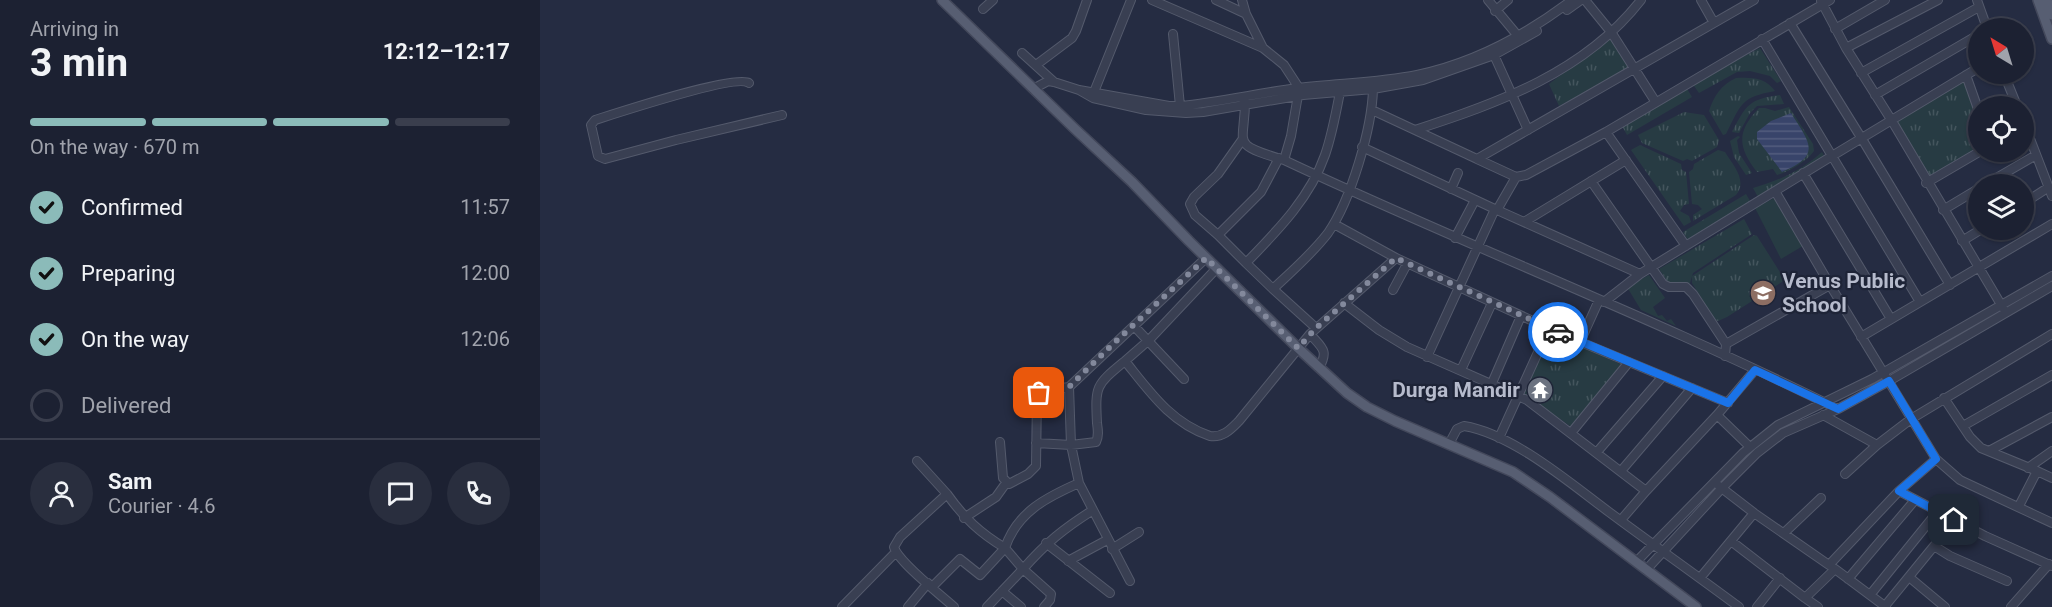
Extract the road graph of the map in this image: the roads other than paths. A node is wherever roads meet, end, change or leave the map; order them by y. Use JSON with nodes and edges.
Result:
{"nodes":[{"id":1,"x":993,"y":0,"type":"edge"},
{"id":2,"x":1087,"y":0,"type":"edge"},
{"id":3,"x":1152,"y":0,"type":"edge"},
{"id":4,"x":1216,"y":0,"type":"edge"},
{"id":5,"x":1242,"y":0,"type":"edge"},
{"id":6,"x":1488,"y":0,"type":"edge"},
{"id":7,"x":1508,"y":0,"type":"edge"},
{"id":8,"x":1572,"y":0,"type":"edge"},
{"id":9,"x":1583,"y":0,"type":"edge"},
{"id":10,"x":1641,"y":0,"type":"edge"},
{"id":11,"x":1701,"y":0,"type":"edge"},
{"id":12,"x":1754,"y":0,"type":"edge"},
{"id":13,"x":1885,"y":0,"type":"edge"},
{"id":14,"x":1938,"y":0,"type":"edge"},
{"id":15,"x":2038,"y":0,"type":"edge"},
{"id":16,"x":2047,"y":0,"type":"edge"},
{"id":17,"x":944,"y":1,"type":"edge"},
{"id":18,"x":1128,"y":1,"type":"edge"},
{"id":19,"x":1824,"y":1,"type":"edge"},
{"id":20,"x":1741,"y":3,"type":"edge"},
{"id":21,"x":1978,"y":4,"type":"edge"},
{"id":22,"x":983,"y":9,"type":"dead end"},
{"id":23,"x":1495,"y":11,"type":"junction"},
{"id":24,"x":1246,"y":14,"type":"junction"},
{"id":25,"x":2052,"y":15,"type":"edge"},
{"id":26,"x":1714,"y":23,"type":"junction"},
{"id":27,"x":1790,"y":23,"type":"junction"},
{"id":28,"x":1835,"y":29,"type":"junction"},
{"id":29,"x":1611,"y":32,"type":"junction"},
{"id":30,"x":1173,"y":34,"type":"dead end"},
{"id":31,"x":1518,"y":36,"type":"junction"},
{"id":32,"x":1762,"y":39,"type":"junction"},
{"id":33,"x":2052,"y":39,"type":"edge"},
{"id":34,"x":1968,"y":41,"type":"edge"},
{"id":35,"x":1263,"y":48,"type":"junction"},
{"id":36,"x":1846,"y":48,"type":"junction"},
{"id":37,"x":1022,"y":53,"type":"dead end"},
{"id":38,"x":1494,"y":56,"type":"junction"},
{"id":39,"x":1036,"y":65,"type":"junction"},
{"id":40,"x":1635,"y":68,"type":"junction"},
{"id":41,"x":1861,"y":73,"type":"junction"},
{"id":42,"x":1966,"y":75,"type":"joint"},
{"id":43,"x":1054,"y":82,"type":"junction"},
{"id":44,"x":749,"y":83,"type":"dead end"},
{"id":45,"x":1033,"y":89,"type":"junction"},
{"id":46,"x":1373,"y":89,"type":"junction"},
{"id":47,"x":1079,"y":90,"type":"junction"},
{"id":48,"x":1095,"y":92,"type":"junction"},
{"id":49,"x":1299,"y":92,"type":"junction"},
{"id":50,"x":1340,"y":92,"type":"junction"},
{"id":51,"x":1875,"y":95,"type":"junction"},
{"id":52,"x":1513,"y":96,"type":"junction"},
{"id":53,"x":1973,"y":96,"type":"edge"},
{"id":54,"x":1245,"y":101,"type":"junction"},
{"id":55,"x":1655,"y":101,"type":"junction"},
{"id":56,"x":1180,"y":106,"type":"junction"},
{"id":57,"x":1372,"y":110,"type":"junction"},
{"id":58,"x":782,"y":116,"type":"dead end"},
{"id":59,"x":1892,"y":121,"type":"junction"},
{"id":60,"x":1415,"y":130,"type":"junction"},
{"id":61,"x":1528,"y":130,"type":"junction"},
{"id":62,"x":1606,"y":132,"type":"junction"},
{"id":63,"x":1862,"y":139,"type":"junction"},
{"id":64,"x":1242,"y":140,"type":"junction"},
{"id":65,"x":1362,"y":147,"type":"junction"},
{"id":66,"x":2034,"y":149,"type":"edge"},
{"id":67,"x":2036,"y":154,"type":"junction"},
{"id":68,"x":1832,"y":156,"type":"junction"},
{"id":69,"x":1968,"y":158,"type":"edge"},
{"id":70,"x":1281,"y":159,"type":"junction"},
{"id":71,"x":1477,"y":159,"type":"junction"},
{"id":72,"x":1626,"y":160,"type":"junction"},
{"id":73,"x":1803,"y":173,"type":"junction"},
{"id":74,"x":1458,"y":174,"type":"dead end"},
{"id":75,"x":2003,"y":174,"type":"edge"},
{"id":76,"x":1317,"y":175,"type":"junction"},
{"id":77,"x":1516,"y":177,"type":"junction"},
{"id":78,"x":1591,"y":182,"type":"junction"},
{"id":79,"x":1926,"y":183,"type":"junction"},
{"id":80,"x":2049,"y":187,"type":"junction"},
{"id":81,"x":1451,"y":189,"type":"junction"},
{"id":82,"x":1350,"y":190,"type":"junction"},
{"id":83,"x":1775,"y":191,"type":"junction"},
{"id":84,"x":1968,"y":195,"type":"edge"},
{"id":85,"x":2052,"y":196,"type":"edge"},
{"id":86,"x":2034,"y":197,"type":"edge"},
{"id":87,"x":1475,"y":200,"type":"junction"},
{"id":88,"x":1496,"y":210,"type":"junction"},
{"id":89,"x":1943,"y":210,"type":"junction"},
{"id":90,"x":1524,"y":222,"type":"junction"},
{"id":91,"x":1334,"y":224,"type":"junction"},
{"id":92,"x":2052,"y":224,"type":"edge"},
{"id":93,"x":1218,"y":236,"type":"junction"},
{"id":94,"x":1968,"y":237,"type":"edge"},
{"id":95,"x":1455,"y":238,"type":"junction"},
{"id":96,"x":1962,"y":241,"type":"junction"},
{"id":97,"x":1686,"y":246,"type":"junction"},
{"id":98,"x":1477,"y":247,"type":"junction"},
{"id":99,"x":1206,"y":258,"type":"junction"},
{"id":100,"x":1396,"y":258,"type":"junction"},
{"id":101,"x":1246,"y":263,"type":"junction"},
{"id":102,"x":1407,"y":264,"type":"junction"},
{"id":103,"x":1651,"y":267,"type":"junction"},
{"id":104,"x":1217,"y":268,"type":"junction"},
{"id":105,"x":1978,"y":269,"type":"junction"},
{"id":106,"x":1640,"y":274,"type":"junction"},
{"id":107,"x":2052,"y":276,"type":"edge"},
{"id":108,"x":1830,"y":285,"type":"junction"},
{"id":109,"x":1950,"y":285,"type":"junction"},
{"id":110,"x":2052,"y":286,"type":"edge"},
{"id":111,"x":1459,"y":288,"type":"junction"},
{"id":112,"x":1273,"y":289,"type":"junction"},
{"id":113,"x":1393,"y":290,"type":"dead end"},
{"id":114,"x":1601,"y":301,"type":"junction"},
{"id":115,"x":1920,"y":302,"type":"junction"},
{"id":116,"x":1344,"y":303,"type":"junction"},
{"id":117,"x":1491,"y":303,"type":"junction"},
{"id":118,"x":2001,"y":305,"type":"junction"},
{"id":119,"x":2005,"y":313,"type":"junction"},
{"id":120,"x":1521,"y":316,"type":"junction"},
{"id":121,"x":1891,"y":319,"type":"junction"},
{"id":122,"x":1134,"y":326,"type":"junction"},
{"id":123,"x":1316,"y":328,"type":"junction"},
{"id":124,"x":1549,"y":328,"type":"junction"},
{"id":125,"x":1310,"y":334,"type":"junction"},
{"id":126,"x":2052,"y":334,"type":"edge"},
{"id":127,"x":1861,"y":337,"type":"junction"},
{"id":128,"x":1149,"y":340,"type":"junction"},
{"id":129,"x":1580,"y":342,"type":"junction"},
{"id":130,"x":1725,"y":344,"type":"junction"},
{"id":131,"x":1298,"y":348,"type":"junction"},
{"id":132,"x":1725,"y":356,"type":"junction"},
{"id":133,"x":1427,"y":357,"type":"junction"},
{"id":134,"x":1125,"y":361,"type":"junction"},
{"id":135,"x":1629,"y":362,"type":"junction"},
{"id":136,"x":1319,"y":368,"type":"junction"},
{"id":137,"x":1461,"y":370,"type":"junction"},
{"id":138,"x":1755,"y":370,"type":"junction"},
{"id":139,"x":1884,"y":372,"type":"junction"},
{"id":140,"x":2052,"y":375,"type":"edge"},
{"id":141,"x":1663,"y":376,"type":"junction"},
{"id":142,"x":1184,"y":379,"type":"dead end"},
{"id":143,"x":1889,"y":381,"type":"junction"},
{"id":144,"x":1492,"y":383,"type":"junction"},
{"id":145,"x":1069,"y":387,"type":"junction"},
{"id":146,"x":1692,"y":388,"type":"junction"},
{"id":147,"x":1517,"y":394,"type":"junction"},
{"id":148,"x":1944,"y":398,"type":"junction"},
{"id":149,"x":1728,"y":403,"type":"junction"},
{"id":150,"x":1826,"y":403,"type":"junction"},
{"id":151,"x":1838,"y":409,"type":"junction"},
{"id":152,"x":1717,"y":415,"type":"junction"},
{"id":153,"x":1823,"y":415,"type":"junction"},
{"id":154,"x":2052,"y":417,"type":"edge"},
{"id":155,"x":1911,"y":419,"type":"junction"},
{"id":156,"x":1963,"y":426,"type":"junction"},
{"id":157,"x":1571,"y":433,"type":"junction"},
{"id":158,"x":1499,"y":438,"type":"junction"},
{"id":159,"x":1000,"y":442,"type":"dead end"},
{"id":160,"x":1036,"y":444,"type":"junction"},
{"id":161,"x":1071,"y":444,"type":"junction"},
{"id":162,"x":1449,"y":444,"type":"junction"},
{"id":163,"x":1878,"y":445,"type":"junction"},
{"id":164,"x":1750,"y":447,"type":"junction"},
{"id":165,"x":1989,"y":451,"type":"junction"},
{"id":166,"x":2052,"y":451,"type":"edge"},
{"id":167,"x":1597,"y":452,"type":"junction"},
{"id":168,"x":1936,"y":459,"type":"junction"},
{"id":169,"x":917,"y":461,"type":"dead end"},
{"id":170,"x":2028,"y":468,"type":"junction"},
{"id":171,"x":1621,"y":471,"type":"junction"},
{"id":172,"x":2037,"y":471,"type":"junction"},
{"id":173,"x":1845,"y":474,"type":"dead end"},
{"id":174,"x":2052,"y":478,"type":"edge"},
{"id":175,"x":1715,"y":482,"type":"junction"},
{"id":176,"x":1006,"y":483,"type":"junction"},
{"id":177,"x":1079,"y":483,"type":"junction"},
{"id":178,"x":1722,"y":488,"type":"junction"},
{"id":179,"x":1646,"y":491,"type":"junction"},
{"id":180,"x":1899,"y":491,"type":"junction"},
{"id":181,"x":947,"y":494,"type":"junction"},
{"id":182,"x":1821,"y":498,"type":"dead end"},
{"id":183,"x":1915,"y":500,"type":"junction"},
{"id":184,"x":2019,"y":506,"type":"junction"},
{"id":185,"x":1093,"y":510,"type":"junction"},
{"id":186,"x":1938,"y":511,"type":"junction"},
{"id":187,"x":1754,"y":513,"type":"junction"},
{"id":188,"x":964,"y":518,"type":"junction"},
{"id":189,"x":1621,"y":520,"type":"junction"},
{"id":190,"x":1954,"y":520,"type":"junction"},
{"id":191,"x":2052,"y":523,"type":"edge"},
{"id":192,"x":1139,"y":532,"type":"dead end"},
{"id":193,"x":1784,"y":533,"type":"junction"},
{"id":194,"x":1107,"y":540,"type":"junction"},
{"id":195,"x":1731,"y":541,"type":"junction"},
{"id":196,"x":1046,"y":543,"type":"junction"},
{"id":197,"x":1654,"y":545,"type":"junction"},
{"id":198,"x":1934,"y":546,"type":"junction"},
{"id":199,"x":1005,"y":548,"type":"junction"},
{"id":200,"x":1112,"y":549,"type":"junction"},
{"id":201,"x":1663,"y":551,"type":"junction"},
{"id":202,"x":896,"y":552,"type":"junction"},
{"id":203,"x":1068,"y":561,"type":"junction"},
{"id":204,"x":1636,"y":562,"type":"junction"},
{"id":205,"x":2050,"y":565,"type":"edge"},
{"id":206,"x":1832,"y":567,"type":"junction"},
{"id":207,"x":1023,"y":569,"type":"junction"},
{"id":208,"x":1646,"y":570,"type":"junction"},
{"id":209,"x":1909,"y":577,"type":"junction"},
{"id":210,"x":1700,"y":578,"type":"junction"},
{"id":211,"x":1780,"y":578,"type":"junction"},
{"id":212,"x":1848,"y":579,"type":"junction"},
{"id":213,"x":1130,"y":581,"type":"dead end"},
{"id":214,"x":2007,"y":581,"type":"dead end"},
{"id":215,"x":930,"y":585,"type":"junction"},
{"id":216,"x":1002,"y":591,"type":"junction"},
{"id":217,"x":1110,"y":594,"type":"dead end"},
{"id":218,"x":1870,"y":595,"type":"junction"},
{"id":219,"x":1805,"y":598,"type":"junction"},
{"id":220,"x":848,"y":605,"type":"edge"},
{"id":221,"x":908,"y":607,"type":"edge"},
{"id":222,"x":954,"y":607,"type":"edge"},
{"id":223,"x":987,"y":607,"type":"edge"},
{"id":224,"x":1021,"y":607,"type":"edge"},
{"id":225,"x":1044,"y":607,"type":"edge"},
{"id":226,"x":1696,"y":607,"type":"edge"},
{"id":227,"x":1739,"y":607,"type":"edge"},
{"id":228,"x":1757,"y":607,"type":"edge"},
{"id":229,"x":1818,"y":607,"type":"edge"},
{"id":230,"x":1885,"y":607,"type":"edge"},
{"id":231,"x":1945,"y":607,"type":"edge"},
{"id":232,"x":2011,"y":607,"type":"edge"}],
"edges":[{"from":1,"to":22,"type":"street"},
{"from":2,"to":39,"type":"street"},
{"from":3,"to":35,"type":"street"},
{"from":4,"to":24,"type":"street"},
{"from":5,"to":24,"type":"street"},
{"from":6,"to":23,"type":"street"},
{"from":7,"to":23,"type":"street"},
{"from":8,"to":31,"type":"street"},
{"from":9,"to":29,"type":"street"},
{"from":9,"to":38,"type":"street"},
{"from":10,"to":29,"type":"street"},
{"from":11,"to":26,"type":"street"},
{"from":12,"to":20,"type":"street"},
{"from":13,"to":28,"type":"street"},
{"from":14,"to":36,"type":"street"},
{"from":15,"to":33,"type":"main road"},
{"from":16,"to":25,"type":"main road"},
{"from":17,"to":45,"type":"main road"},
{"from":18,"to":48,"type":"street"},
{"from":19,"to":27,"type":"street"},
{"from":19,"to":28,"type":"street"},
{"from":20,"to":26,"type":"street"},
{"from":21,"to":41,"type":"street"},
{"from":23,"to":31,"type":"street"},
{"from":24,"to":35,"type":"street"},
{"from":26,"to":40,"type":"street"},
{"from":27,"to":32,"type":"street"},
{"from":27,"to":63,"type":"street"},
{"from":28,"to":36,"type":"street"},
{"from":29,"to":40,"type":"street"},
{"from":29,"to":52,"type":"street"},
{"from":30,"to":56,"type":"street"},
{"from":31,"to":49,"type":"street"},
{"from":32,"to":55,"type":"street"},
{"from":32,"to":68,"type":"street"},
{"from":34,"to":51,"type":"street"},
{"from":35,"to":49,"type":"street"},
{"from":36,"to":41,"type":"street"},
{"from":37,"to":39,"type":"street"},
{"from":38,"to":46,"type":"street"},
{"from":38,"to":52,"type":"street"},
{"from":39,"to":43,"type":"street"},
{"from":40,"to":55,"type":"street"},
{"from":40,"to":61,"type":"street"},
{"from":41,"to":51,"type":"street"},
{"from":42,"to":53,"type":"street"},
{"from":42,"to":59,"type":"street"},
{"from":43,"to":45,"type":"street"},
{"from":43,"to":47,"type":"street"},
{"from":44,"to":58,"type":"street"},
{"from":45,"to":99,"type":"main road"},
{"from":46,"to":50,"type":"street"},
{"from":46,"to":57,"type":"street"},
{"from":47,"to":48,"type":"street"},
{"from":47,"to":54,"type":"street"},
{"from":48,"to":56,"type":"street"},
{"from":49,"to":50,"type":"street"},
{"from":49,"to":54,"type":"street"},
{"from":49,"to":70,"type":"street"},
{"from":50,"to":76,"type":"street"},
{"from":51,"to":59,"type":"street"},
{"from":52,"to":60,"type":"street"},
{"from":52,"to":61,"type":"street"},
{"from":54,"to":56,"type":"street"},
{"from":54,"to":64,"type":"street"},
{"from":55,"to":62,"type":"street"},
{"from":57,"to":60,"type":"street"},
{"from":57,"to":65,"type":"street"},
{"from":59,"to":63,"type":"street"},
{"from":59,"to":79,"type":"street"},
{"from":60,"to":71,"type":"street"},
{"from":61,"to":71,"type":"street"},
{"from":62,"to":72,"type":"street"},
{"from":62,"to":77,"type":"street"},
{"from":63,"to":68,"type":"street"},
{"from":63,"to":109,"type":"street"},
{"from":64,"to":70,"type":"street"},
{"from":64,"to":93,"type":"street"},
{"from":65,"to":81,"type":"street"},
{"from":65,"to":82,"type":"street"},
{"from":66,"to":67,"type":"street"},
{"from":67,"to":75,"type":"street"},
{"from":67,"to":80,"type":"street"},
{"from":68,"to":73,"type":"street"},
{"from":68,"to":115,"type":"street"},
{"from":69,"to":79,"type":"street"},
{"from":70,"to":76,"type":"street"},
{"from":70,"to":93,"type":"street"},
{"from":71,"to":77,"type":"street"},
{"from":72,"to":78,"type":"street"},
{"from":72,"to":97,"type":"street"},
{"from":73,"to":83,"type":"street"},
{"from":73,"to":121,"type":"street"},
{"from":74,"to":81,"type":"street"},
{"from":76,"to":82,"type":"street"},
{"from":76,"to":101,"type":"street"},
{"from":77,"to":88,"type":"street"},
{"from":78,"to":90,"type":"street"},
{"from":78,"to":103,"type":"street"},
{"from":79,"to":89,"type":"street"},
{"from":80,"to":85,"type":"street"},
{"from":80,"to":86,"type":"street"},
{"from":81,"to":87,"type":"street"},
{"from":82,"to":91,"type":"street"},
{"from":82,"to":95,"type":"street"},
{"from":83,"to":97,"type":"street"},
{"from":83,"to":108,"type":"street"},
{"from":84,"to":89,"type":"street"},
{"from":87,"to":88,"type":"street"},
{"from":87,"to":95,"type":"street"},
{"from":88,"to":90,"type":"street"},
{"from":88,"to":98,"type":"street"},
{"from":89,"to":96,"type":"street"},
{"from":90,"to":106,"type":"street"},
{"from":91,"to":100,"type":"street"},
{"from":91,"to":112,"type":"street"},
{"from":92,"to":105,"type":"street"},
{"from":93,"to":101,"type":"street"},
{"from":94,"to":96,"type":"street"},
{"from":95,"to":98,"type":"street"},
{"from":96,"to":105,"type":"street"},
{"from":97,"to":103,"type":"street"},
{"from":98,"to":111,"type":"street"},
{"from":98,"to":114,"type":"street"},
{"from":99,"to":104,"type":"main road"},
{"from":99,"to":122,"type":"street"},
{"from":100,"to":102,"type":"street"},
{"from":100,"to":116,"type":"street"},
{"from":101,"to":112,"type":"street"},
{"from":102,"to":111,"type":"street"},
{"from":102,"to":113,"type":"street"},
{"from":103,"to":106,"type":"street"},
{"from":103,"to":130,"type":"street"},
{"from":104,"to":128,"type":"street"},
{"from":104,"to":131,"type":"main road"},
{"from":105,"to":109,"type":"street"},
{"from":105,"to":118,"type":"street"},
{"from":106,"to":114,"type":"street"},
{"from":107,"to":118,"type":"street"},
{"from":108,"to":127,"type":"street"},
{"from":108,"to":130,"type":"street"},
{"from":109,"to":115,"type":"street"},
{"from":110,"to":119,"type":"street"},
{"from":111,"to":117,"type":"street"},
{"from":111,"to":133,"type":"street"},
{"from":112,"to":123,"type":"street"},
{"from":114,"to":129,"type":"street"},
{"from":114,"to":132,"type":"street"},
{"from":115,"to":121,"type":"street"},
{"from":116,"to":123,"type":"street"},
{"from":116,"to":133,"type":"street"},
{"from":117,"to":120,"type":"street"},
{"from":117,"to":137,"type":"street"},
{"from":118,"to":119,"type":"street"},
{"from":118,"to":139,"type":"street"},
{"from":119,"to":143,"type":"street"},
{"from":120,"to":124,"type":"street"},
{"from":120,"to":144,"type":"street"},
{"from":121,"to":127,"type":"street"},
{"from":122,"to":128,"type":"street"},
{"from":122,"to":145,"type":"street"},
{"from":123,"to":125,"type":"street"},
{"from":124,"to":129,"type":"street"},
{"from":124,"to":147,"type":"street"},
{"from":125,"to":131,"type":"street"},
{"from":125,"to":136,"type":"street"},
{"from":126,"to":148,"type":"street"},
{"from":127,"to":139,"type":"street"},
{"from":128,"to":134,"type":"street"},
{"from":128,"to":142,"type":"street"},
{"from":129,"to":135,"type":"street"},
{"from":130,"to":132,"type":"street"},
{"from":131,"to":134,"type":"street"},
{"from":131,"to":136,"type":"main road"},
{"from":132,"to":138,"type":"street"},
{"from":133,"to":137,"type":"street"},
{"from":134,"to":161,"type":"street"},
{"from":135,"to":141,"type":"street"},
{"from":135,"to":157,"type":"street"},
{"from":136,"to":162,"type":"main road"},
{"from":137,"to":144,"type":"street"},
{"from":138,"to":149,"type":"street"},
{"from":138,"to":150,"type":"street"},
{"from":139,"to":143,"type":"street"},
{"from":139,"to":150,"type":"street"},
{"from":140,"to":156,"type":"street"},
{"from":141,"to":146,"type":"street"},
{"from":141,"to":167,"type":"street"},
{"from":143,"to":151,"type":"street"},
{"from":143,"to":155,"type":"street"},
{"from":144,"to":147,"type":"street"},
{"from":145,"to":160,"type":"street"},
{"from":145,"to":161,"type":"street"},
{"from":146,"to":149,"type":"street"},
{"from":146,"to":171,"type":"street"},
{"from":147,"to":157,"type":"street"},
{"from":147,"to":158,"type":"street"},
{"from":148,"to":155,"type":"street"},
{"from":148,"to":156,"type":"street"},
{"from":149,"to":152,"type":"street"},
{"from":150,"to":151,"type":"street"},
{"from":150,"to":164,"type":"street"},
{"from":151,"to":153,"type":"street"},
{"from":152,"to":164,"type":"street"},
{"from":152,"to":179,"type":"street"},
{"from":153,"to":163,"type":"street"},
{"from":153,"to":178,"type":"street"},
{"from":154,"to":165,"type":"street"},
{"from":155,"to":163,"type":"street"},
{"from":155,"to":168,"type":"street"},
{"from":156,"to":165,"type":"street"},
{"from":157,"to":167,"type":"street"},
{"from":158,"to":162,"type":"street"},
{"from":158,"to":189,"type":"street"},
{"from":159,"to":176,"type":"street"},
{"from":160,"to":161,"type":"street"},
{"from":160,"to":176,"type":"street"},
{"from":161,"to":177,"type":"street"},
{"from":162,"to":204,"type":"main road"},
{"from":163,"to":173,"type":"street"},
{"from":164,"to":175,"type":"street"},
{"from":165,"to":170,"type":"street"},
{"from":166,"to":170,"type":"street"},
{"from":167,"to":171,"type":"street"},
{"from":168,"to":180,"type":"street"},
{"from":168,"to":184,"type":"street"},
{"from":169,"to":181,"type":"street"},
{"from":170,"to":172,"type":"street"},
{"from":171,"to":179,"type":"street"},
{"from":172,"to":174,"type":"street"},
{"from":172,"to":184,"type":"street"},
{"from":175,"to":178,"type":"street"},
{"from":175,"to":197,"type":"street"},
{"from":176,"to":188,"type":"street"},
{"from":177,"to":185,"type":"street"},
{"from":177,"to":199,"type":"street"},
{"from":178,"to":187,"type":"street"},
{"from":178,"to":201,"type":"street"},
{"from":179,"to":189,"type":"street"},
{"from":180,"to":183,"type":"street"},
{"from":180,"to":206,"type":"street"},
{"from":181,"to":188,"type":"street"},
{"from":181,"to":202,"type":"street"},
{"from":182,"to":193,"type":"street"},
{"from":183,"to":186,"type":"street"},
{"from":183,"to":212,"type":"street"},
{"from":184,"to":191,"type":"street"},
{"from":185,"to":194,"type":"street"},
{"from":185,"to":196,"type":"street"},
{"from":186,"to":190,"type":"street"},
{"from":186,"to":218,"type":"street"},
{"from":187,"to":193,"type":"street"},
{"from":187,"to":195,"type":"street"},
{"from":188,"to":199,"type":"street"},
{"from":189,"to":197,"type":"street"},
{"from":190,"to":198,"type":"street"},
{"from":190,"to":205,"type":"street"},
{"from":192,"to":200,"type":"street"},
{"from":193,"to":206,"type":"street"},
{"from":194,"to":200,"type":"street"},
{"from":194,"to":203,"type":"street"},
{"from":195,"to":210,"type":"street"},
{"from":195,"to":211,"type":"street"},
{"from":196,"to":203,"type":"street"},
{"from":196,"to":207,"type":"street"},
{"from":197,"to":201,"type":"street"},
{"from":197,"to":204,"type":"street"},
{"from":198,"to":209,"type":"street"},
{"from":198,"to":214,"type":"street"},
{"from":199,"to":207,"type":"street"},
{"from":199,"to":215,"type":"street"},
{"from":200,"to":213,"type":"street"},
{"from":201,"to":208,"type":"street"},
{"from":201,"to":210,"type":"street"},
{"from":202,"to":215,"type":"street"},
{"from":202,"to":220,"type":"street"},
{"from":203,"to":217,"type":"street"},
{"from":204,"to":208,"type":"main road"},
{"from":205,"to":232,"type":"street"},
{"from":206,"to":212,"type":"street"},
{"from":206,"to":219,"type":"street"},
{"from":207,"to":216,"type":"street"},
{"from":207,"to":225,"type":"street"},
{"from":208,"to":226,"type":"main road"},
{"from":209,"to":230,"type":"street"},
{"from":209,"to":231,"type":"street"},
{"from":210,"to":227,"type":"street"},
{"from":211,"to":219,"type":"street"},
{"from":211,"to":228,"type":"street"},
{"from":212,"to":218,"type":"street"},
{"from":215,"to":221,"type":"street"},
{"from":215,"to":222,"type":"street"},
{"from":216,"to":223,"type":"street"},
{"from":216,"to":224,"type":"street"},
{"from":218,"to":230,"type":"street"},
{"from":219,"to":229,"type":"street"}]}
